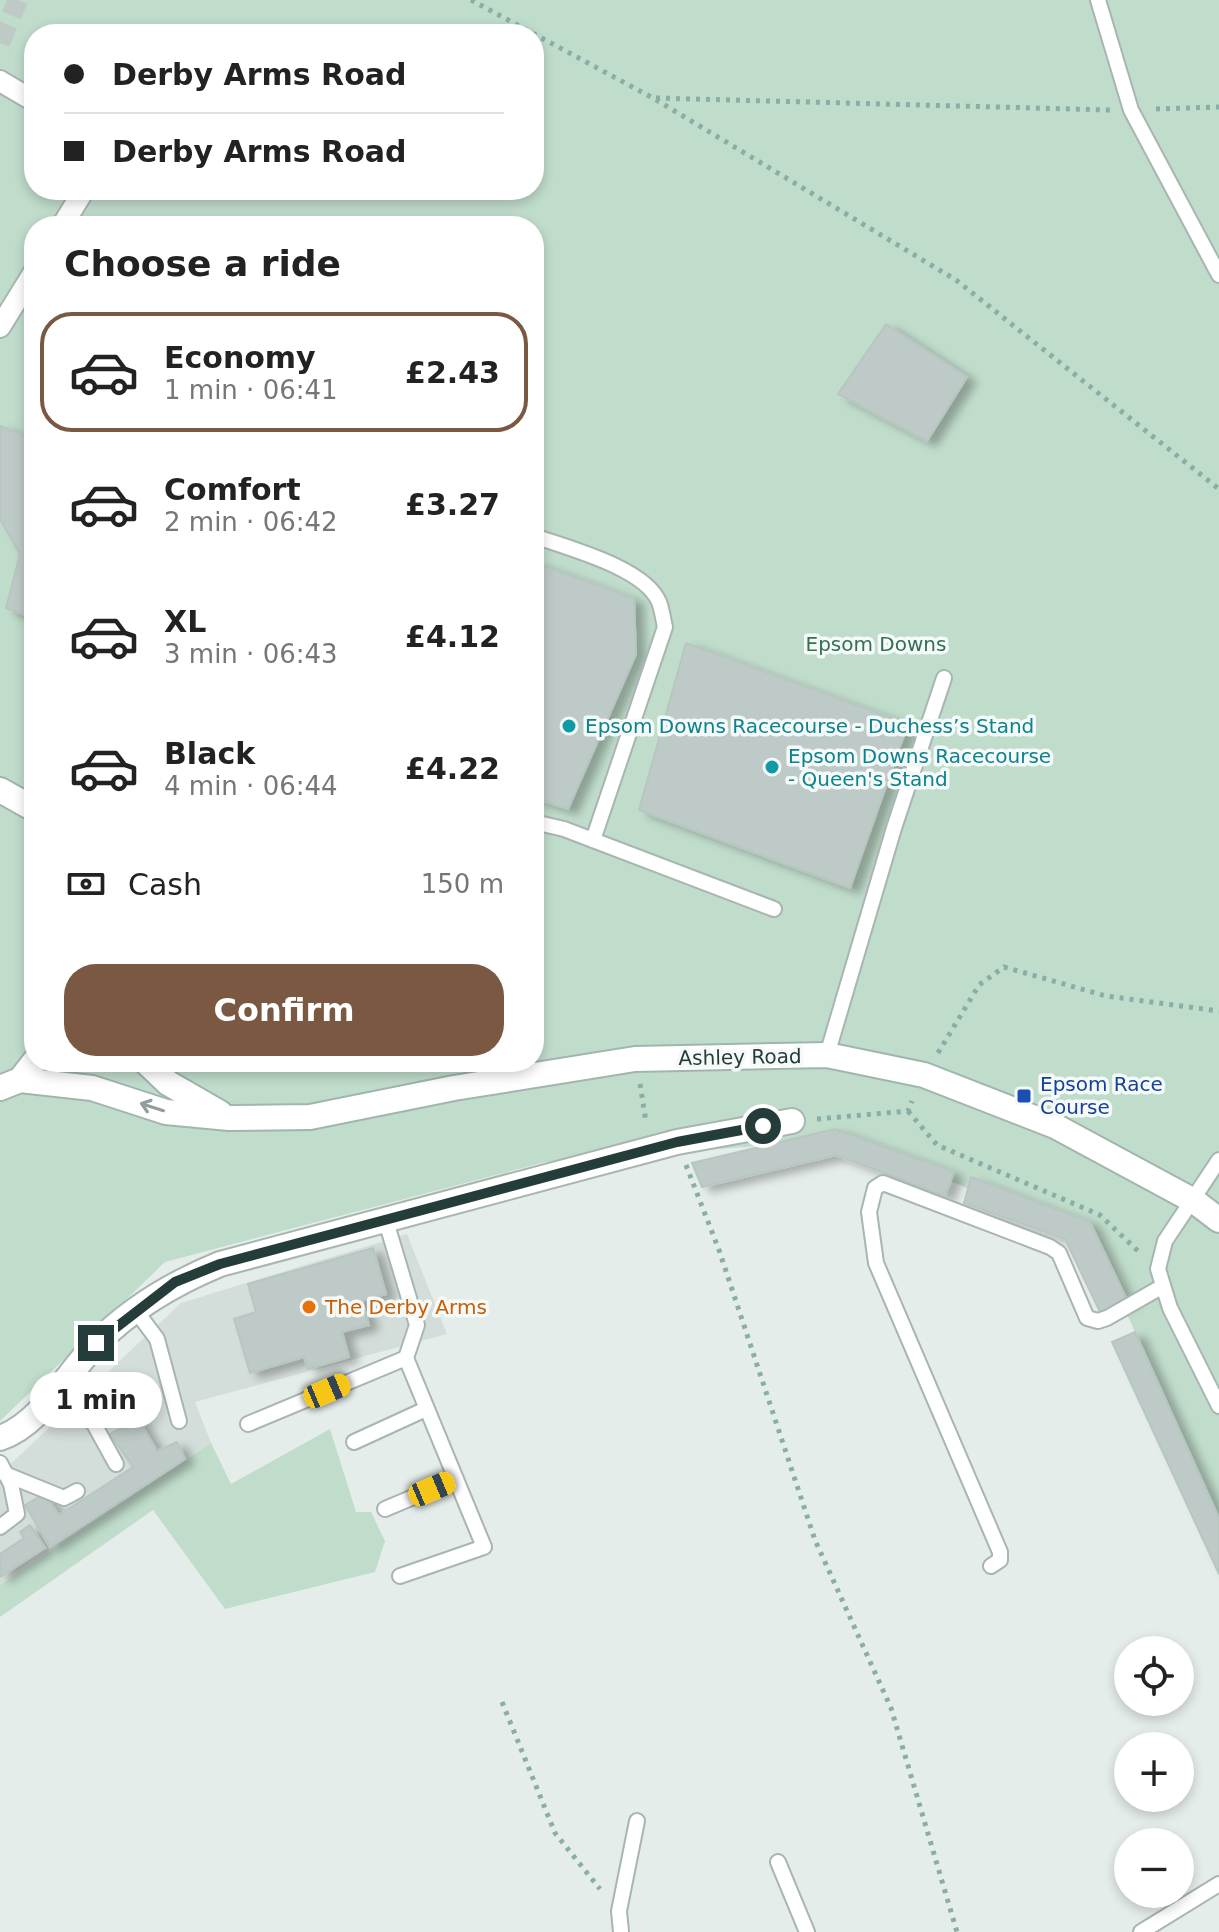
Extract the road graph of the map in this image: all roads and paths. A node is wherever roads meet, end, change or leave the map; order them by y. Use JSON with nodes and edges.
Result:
{"nodes":[{"id":1,"x":471,"y":0,"type":"edge"},
{"id":2,"x":1098,"y":0,"type":"edge"},
{"id":3,"x":516,"y":24,"type":"edge"},
{"id":4,"x":544,"y":39,"type":"edge"},
{"id":5,"x":0,"y":81,"type":"edge"},
{"id":6,"x":24,"y":95,"type":"edge"},
{"id":7,"x":653,"y":98,"type":"junction"},
{"id":8,"x":1219,"y":107,"type":"edge"},
{"id":9,"x":1131,"y":110,"type":"junction"},
{"id":10,"x":1219,"y":275,"type":"edge"},
{"id":11,"x":24,"y":288,"type":"edge"},
{"id":12,"x":0,"y":327,"type":"edge"},
{"id":13,"x":1219,"y":489,"type":"edge"},
{"id":14,"x":544,"y":540,"type":"edge"},
{"id":15,"x":944,"y":678,"type":"dead end"},
{"id":16,"x":0,"y":790,"type":"edge"},
{"id":17,"x":24,"y":803,"type":"edge"},
{"id":18,"x":544,"y":825,"type":"edge"},
{"id":19,"x":593,"y":840,"type":"junction"},
{"id":20,"x":774,"y":909,"type":"dead end"},
{"id":21,"x":1219,"y":1011,"type":"edge"},
{"id":22,"x":827,"y":1055,"type":"junction"},
{"id":23,"x":635,"y":1059,"type":"junction"},
{"id":24,"x":156,"y":1072,"type":"edge"},
{"id":25,"x":924,"y":1075,"type":"junction"},
{"id":26,"x":18,"y":1076,"type":"edge"},
{"id":27,"x":908,"y":1111,"type":"junction"},
{"id":28,"x":229,"y":1118,"type":"junction"},
{"id":29,"x":792,"y":1121,"type":"joint"},
{"id":30,"x":677,"y":1142,"type":"junction"},
{"id":31,"x":649,"y":1151,"type":"junction"},
{"id":32,"x":1219,"y":1160,"type":"edge"},
{"id":33,"x":1194,"y":1201,"type":"junction"},
{"id":34,"x":385,"y":1218,"type":"junction"},
{"id":35,"x":1219,"y":1220,"type":"edge"},
{"id":36,"x":1158,"y":1269,"type":"junction"},
{"id":37,"x":1163,"y":1286,"type":"junction"},
{"id":38,"x":136,"y":1311,"type":"junction"},
{"id":39,"x":406,"y":1358,"type":"junction"},
{"id":40,"x":55,"y":1391,"type":"junction"},
{"id":41,"x":1219,"y":1406,"type":"edge"},
{"id":42,"x":426,"y":1409,"type":"junction"},
{"id":43,"x":179,"y":1421,"type":"dead end"},
{"id":44,"x":248,"y":1424,"type":"dead end"},
{"id":45,"x":0,"y":1438,"type":"edge"},
{"id":46,"x":354,"y":1442,"type":"dead end"},
{"id":47,"x":116,"y":1464,"type":"dead end"},
{"id":48,"x":3,"y":1469,"type":"edge"},
{"id":49,"x":456,"y":1479,"type":"junction"},
{"id":50,"x":77,"y":1491,"type":"dead end"},
{"id":51,"x":385,"y":1509,"type":"dead end"},
{"id":52,"x":0,"y":1527,"type":"edge"},
{"id":53,"x":991,"y":1566,"type":"dead end"},
{"id":54,"x":400,"y":1576,"type":"dead end"},
{"id":55,"x":502,"y":1702,"type":"dead end"},
{"id":56,"x":637,"y":1821,"type":"dead end"},
{"id":57,"x":778,"y":1862,"type":"dead end"},
{"id":58,"x":1219,"y":1884,"type":"edge"},
{"id":59,"x":619,"y":1911,"type":"junction"},
{"id":60,"x":621,"y":1932,"type":"edge"},
{"id":61,"x":807,"y":1932,"type":"edge"},
{"id":62,"x":957,"y":1932,"type":"edge"},
{"id":63,"x":1141,"y":1932,"type":"edge"}],
"edges":[{"from":1,"to":3,"type":"path"},
{"from":2,"to":9,"type":"lane"},
{"from":4,"to":7,"type":"path"},
{"from":5,"to":6,"type":"street"},
{"from":7,"to":9,"type":"path"},
{"from":7,"to":13,"type":"path"},
{"from":8,"to":9,"type":"path"},
{"from":9,"to":10,"type":"lane"},
{"from":11,"to":12,"type":"street"},
{"from":14,"to":19,"type":"lane"},
{"from":15,"to":22,"type":"lane"},
{"from":16,"to":17,"type":"main road"},
{"from":18,"to":19,"type":"lane"},
{"from":19,"to":20,"type":"lane"},
{"from":21,"to":25,"type":"path"},
{"from":22,"to":23,"type":"main road","name":"Ashley Road"},
{"from":22,"to":25,"type":"main road","name":"Ashley Road"},
{"from":23,"to":28,"type":"main road","name":"Ashley Road"},
{"from":23,"to":31,"type":"path"},
{"from":24,"to":28,"type":"main road"},
{"from":25,"to":27,"type":"path"},
{"from":25,"to":33,"type":"main road","name":"Ashley Road"},
{"from":28,"to":26,"type":"main road","name":"Ashley Road","one_way":true},
{"from":27,"to":29,"type":"path"},
{"from":27,"to":36,"type":"path"},
{"from":29,"to":30,"type":"main road"},
{"from":30,"to":31,"type":"main road"},
{"from":30,"to":62,"type":"path"},
{"from":31,"to":34,"type":"main road"},
{"from":32,"to":33,"type":"lane"},
{"from":33,"to":35,"type":"main road","name":"Ashley Road"},
{"from":33,"to":36,"type":"lane"},
{"from":34,"to":38,"type":"main road"},
{"from":34,"to":39,"type":"lane"},
{"from":36,"to":37,"type":"lane"},
{"from":37,"to":41,"type":"lane"},
{"from":37,"to":53,"type":"lane"},
{"from":38,"to":40,"type":"main road"},
{"from":38,"to":43,"type":"lane"},
{"from":39,"to":42,"type":"lane"},
{"from":39,"to":44,"type":"lane"},
{"from":40,"to":45,"type":"main road"},
{"from":40,"to":47,"type":"lane"},
{"from":42,"to":46,"type":"lane"},
{"from":42,"to":49,"type":"lane"},
{"from":48,"to":50,"type":"lane"},
{"from":48,"to":52,"type":"lane"},
{"from":49,"to":51,"type":"lane"},
{"from":49,"to":54,"type":"lane"},
{"from":55,"to":59,"type":"path"},
{"from":56,"to":59,"type":"lane"},
{"from":57,"to":61,"type":"lane"},
{"from":58,"to":63,"type":"lane"},
{"from":59,"to":60,"type":"lane"}]}
